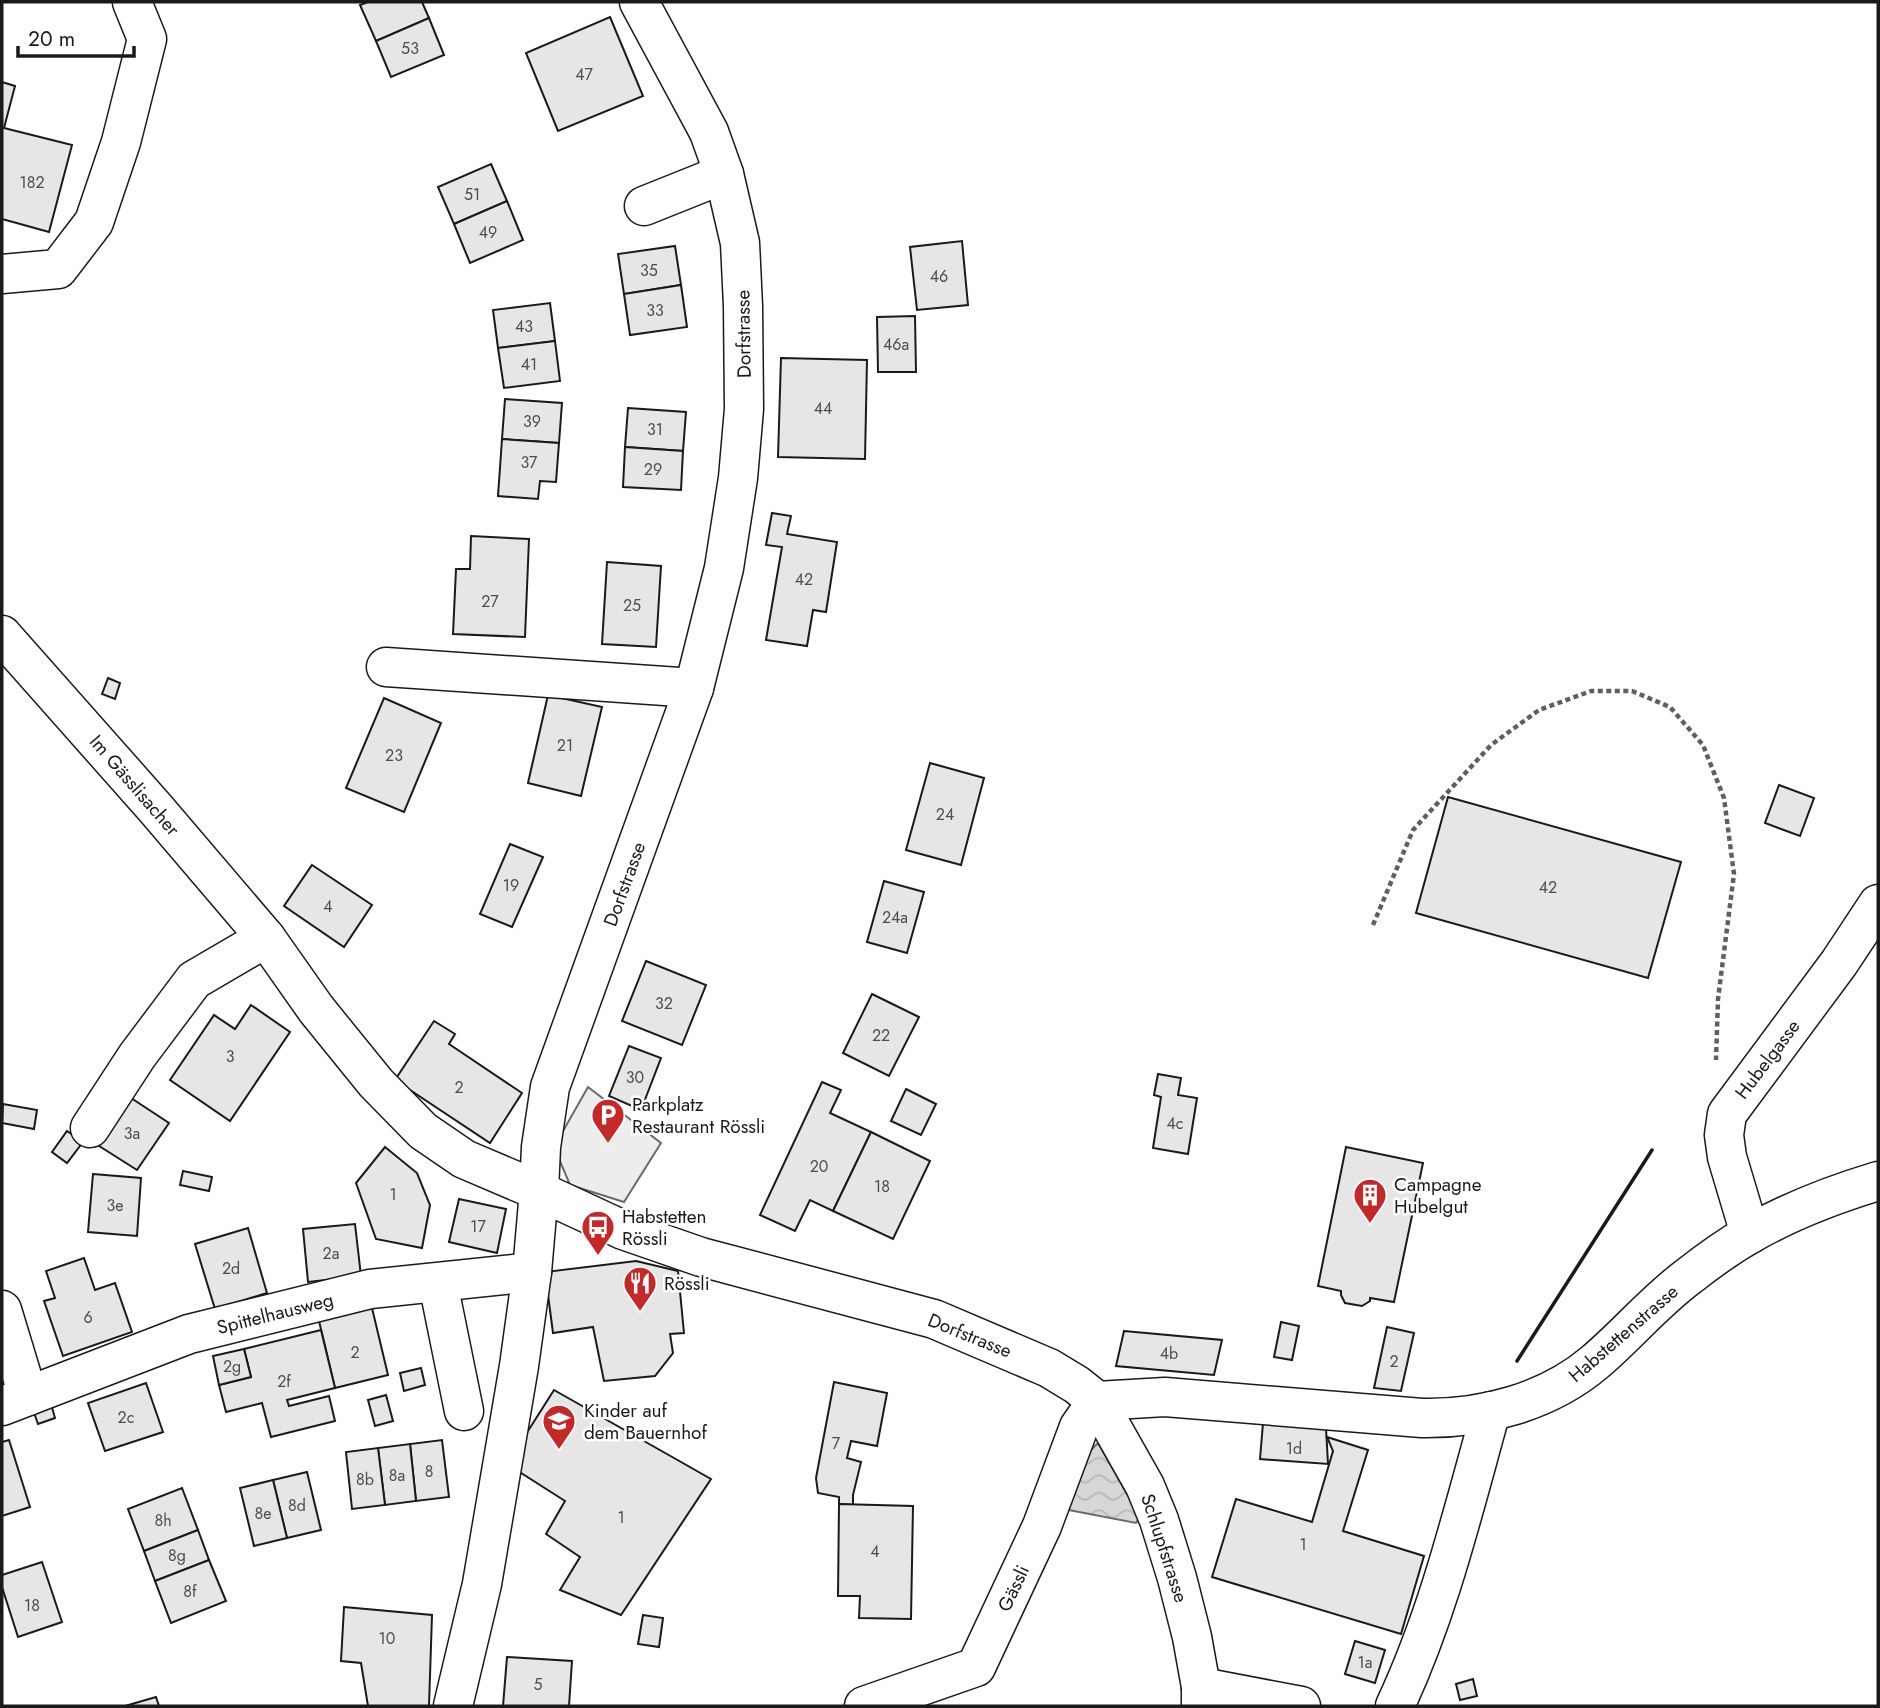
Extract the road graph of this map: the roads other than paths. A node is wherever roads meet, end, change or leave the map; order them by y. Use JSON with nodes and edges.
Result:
{"nodes":[{"id":1,"x":132,"y":2,"type":"edge"},
{"id":2,"x":639,"y":2,"type":"edge"},
{"id":3,"x":724,"y":174,"type":"junction"},
{"id":4,"x":644,"y":205,"type":"dead end"},
{"id":5,"x":2,"y":274,"type":"edge"},
{"id":6,"x":2,"y":635,"type":"edge"},
{"id":7,"x":386,"y":667,"type":"dead end"},
{"id":8,"x":694,"y":688,"type":"junction"},
{"id":9,"x":1878,"y":904,"type":"edge"},
{"id":10,"x":266,"y":938,"type":"junction"},
{"id":11,"x":90,"y":1128,"type":"dead end"},
{"id":12,"x":1878,"y":1181,"type":"edge"},
{"id":13,"x":540,"y":1191,"type":"junction"},
{"id":14,"x":1750,"y":1234,"type":"junction"},
{"id":15,"x":532,"y":1272,"type":"junction"},
{"id":16,"x":438,"y":1283,"type":"junction"},
{"id":17,"x":2,"y":1310,"type":"edge"},
{"id":18,"x":15,"y":1401,"type":"edge"},
{"id":19,"x":1097,"y":1401,"type":"junction"},
{"id":20,"x":464,"y":1411,"type":"dead end"},
{"id":21,"x":1491,"y":1411,"type":"junction"},
{"id":22,"x":1201,"y":1697,"type":"edge"},
{"id":23,"x":453,"y":1706,"type":"edge"},
{"id":24,"x":864,"y":1706,"type":"edge"},
{"id":25,"x":1301,"y":1706,"type":"edge"},
{"id":26,"x":1395,"y":1706,"type":"edge"}],
"edges":[{"from":1,"to":5,"type":"street"},
{"from":2,"to":3,"type":"street","name":"Dorfstrasse"},
{"from":3,"to":4,"type":"street"},
{"from":3,"to":8,"type":"street","name":"Dorfstrasse"},
{"from":6,"to":10,"type":"street","name":"Im Gässlisacher"},
{"from":7,"to":8,"type":"street"},
{"from":8,"to":13,"type":"street","name":"Dorfstrasse"},
{"from":9,"to":14,"type":"street","name":"Hubelgasse"},
{"from":10,"to":11,"type":"street"},
{"from":10,"to":13,"type":"street","name":"Im Gässlisacher"},
{"from":12,"to":14,"type":"street","name":"Habstettenstrasse"},
{"from":13,"to":15,"type":"street"},
{"from":13,"to":19,"type":"street","name":"Dorfstrasse"},
{"from":14,"to":21,"type":"street","name":"Habstettenstrasse"},
{"from":15,"to":16,"type":"street","name":"Spittelhausweg"},
{"from":15,"to":23,"type":"street"},
{"from":16,"to":18,"type":"street","name":"Spittelhausweg"},
{"from":16,"to":20,"type":"street"},
{"from":17,"to":18,"type":"street","name":"Spittelhausweg"},
{"from":19,"to":21,"type":"street","name":"Habstettenstrasse"},
{"from":19,"to":22,"type":"street","name":"Schlupfstrasse"},
{"from":19,"to":24,"type":"street","name":"Gässli"},
{"from":21,"to":26,"type":"street"},
{"from":22,"to":25,"type":"street"}]}
